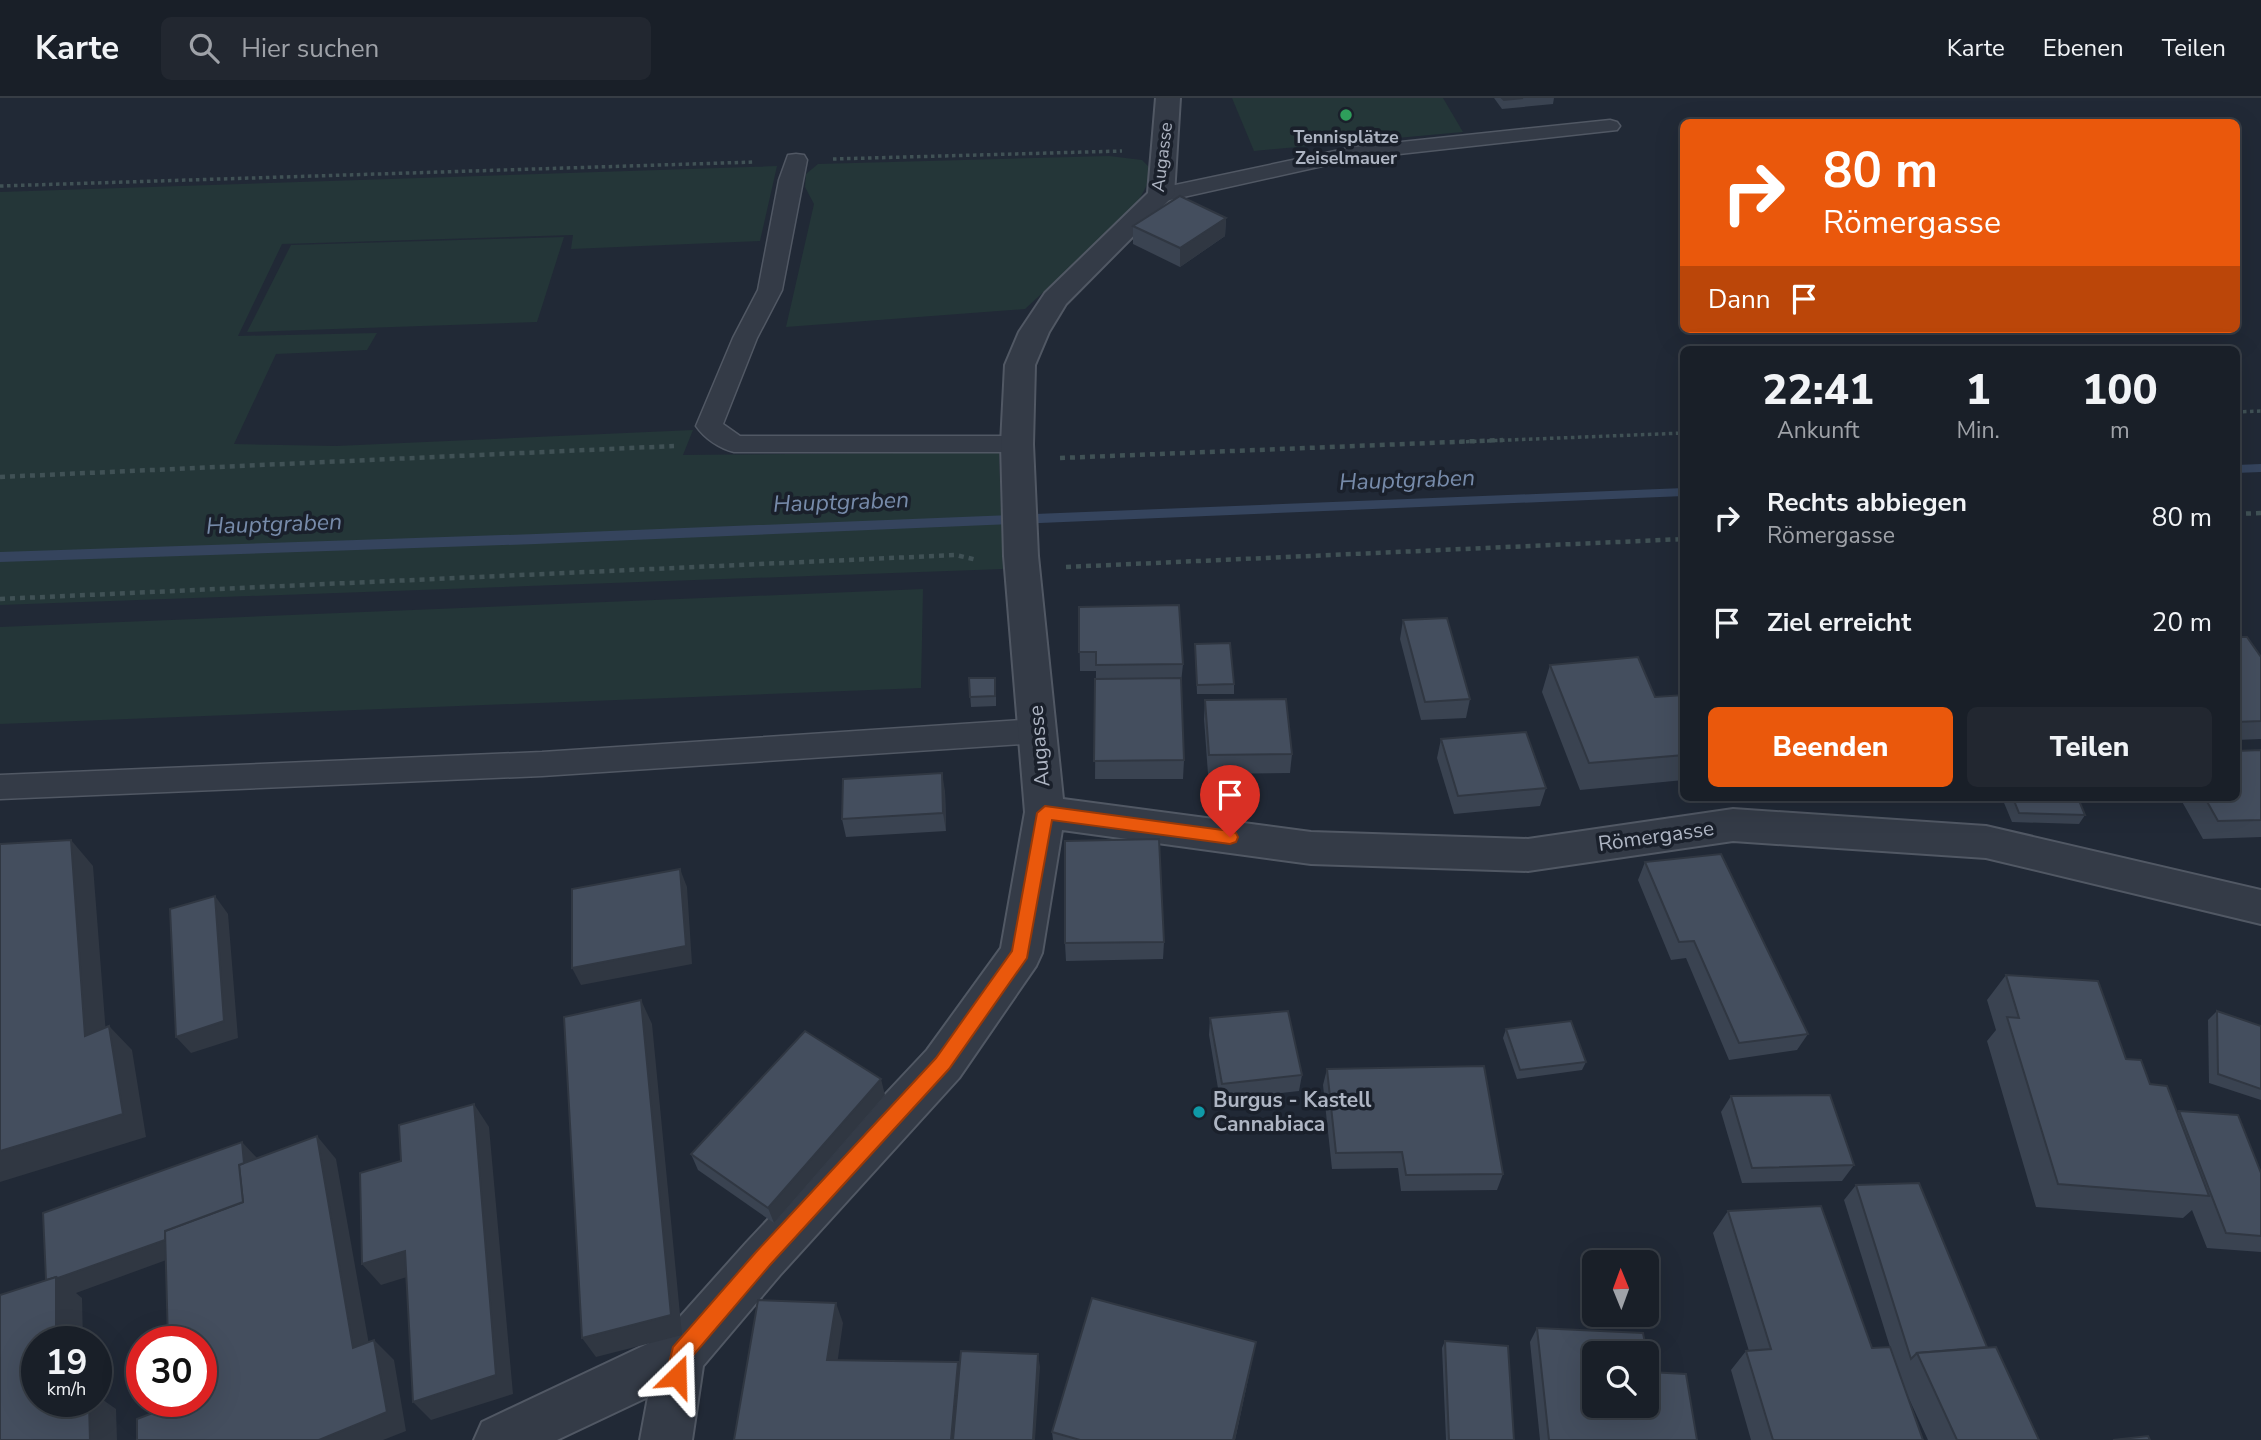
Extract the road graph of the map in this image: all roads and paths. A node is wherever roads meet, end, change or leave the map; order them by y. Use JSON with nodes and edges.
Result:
{"nodes":[{"id":1,"x":1168,"y":98,"type":"edge"},
{"id":2,"x":1610,"y":125,"type":"dead end"},
{"id":3,"x":1166,"y":150,"type":"junction"},
{"id":4,"x":796,"y":160,"type":"junction"},
{"id":5,"x":0,"y":186,"type":"edge"},
{"id":6,"x":1161,"y":195,"type":"junction"},
{"id":7,"x":2261,"y":411,"type":"edge"},
{"id":8,"x":2240,"y":412,"type":"edge"},
{"id":9,"x":1680,"y":433,"type":"edge"},
{"id":10,"x":734,"y":444,"type":"junction"},
{"id":11,"x":1017,"y":452,"type":"junction"},
{"id":12,"x":0,"y":477,"type":"edge"},
{"id":13,"x":2261,"y":513,"type":"edge"},
{"id":14,"x":2240,"y":514,"type":"edge"},
{"id":15,"x":1680,"y":539,"type":"edge"},
{"id":16,"x":1022,"y":562,"type":"junction"},
{"id":17,"x":0,"y":599,"type":"edge"},
{"id":18,"x":1038,"y":731,"type":"junction"},
{"id":19,"x":0,"y":787,"type":"edge"},
{"id":20,"x":1045,"y":813,"type":"junction"},
{"id":21,"x":2261,"y":907,"type":"edge"},
{"id":22,"x":680,"y":1354,"type":"junction"},
{"id":23,"x":500,"y":1440,"type":"edge"},
{"id":24,"x":666,"y":1440,"type":"edge"}],
"edges":[{"from":1,"to":3,"type":"street","name":"Augasse"},
{"from":2,"to":6,"type":"lane"},
{"from":3,"to":4,"type":"path"},
{"from":3,"to":6,"type":"street","name":"Augasse"},
{"from":4,"to":5,"type":"path"},
{"from":4,"to":10,"type":"lane"},
{"from":6,"to":11,"type":"street","name":"Augasse"},
{"from":7,"to":8,"type":"path"},
{"from":9,"to":11,"type":"path"},
{"from":10,"to":11,"type":"lane"},
{"from":10,"to":12,"type":"path"},
{"from":11,"to":16,"type":"street","name":"Augasse"},
{"from":13,"to":14,"type":"path"},
{"from":15,"to":16,"type":"path"},
{"from":16,"to":17,"type":"path"},
{"from":16,"to":18,"type":"street","name":"Augasse"},
{"from":18,"to":19,"type":"lane"},
{"from":18,"to":20,"type":"street","name":"Augasse"},
{"from":20,"to":21,"type":"street","name":"Römergasse"},
{"from":20,"to":22,"type":"street","name":"Augasse"},
{"from":22,"to":23,"type":"street"},
{"from":22,"to":24,"type":"street"}]}
